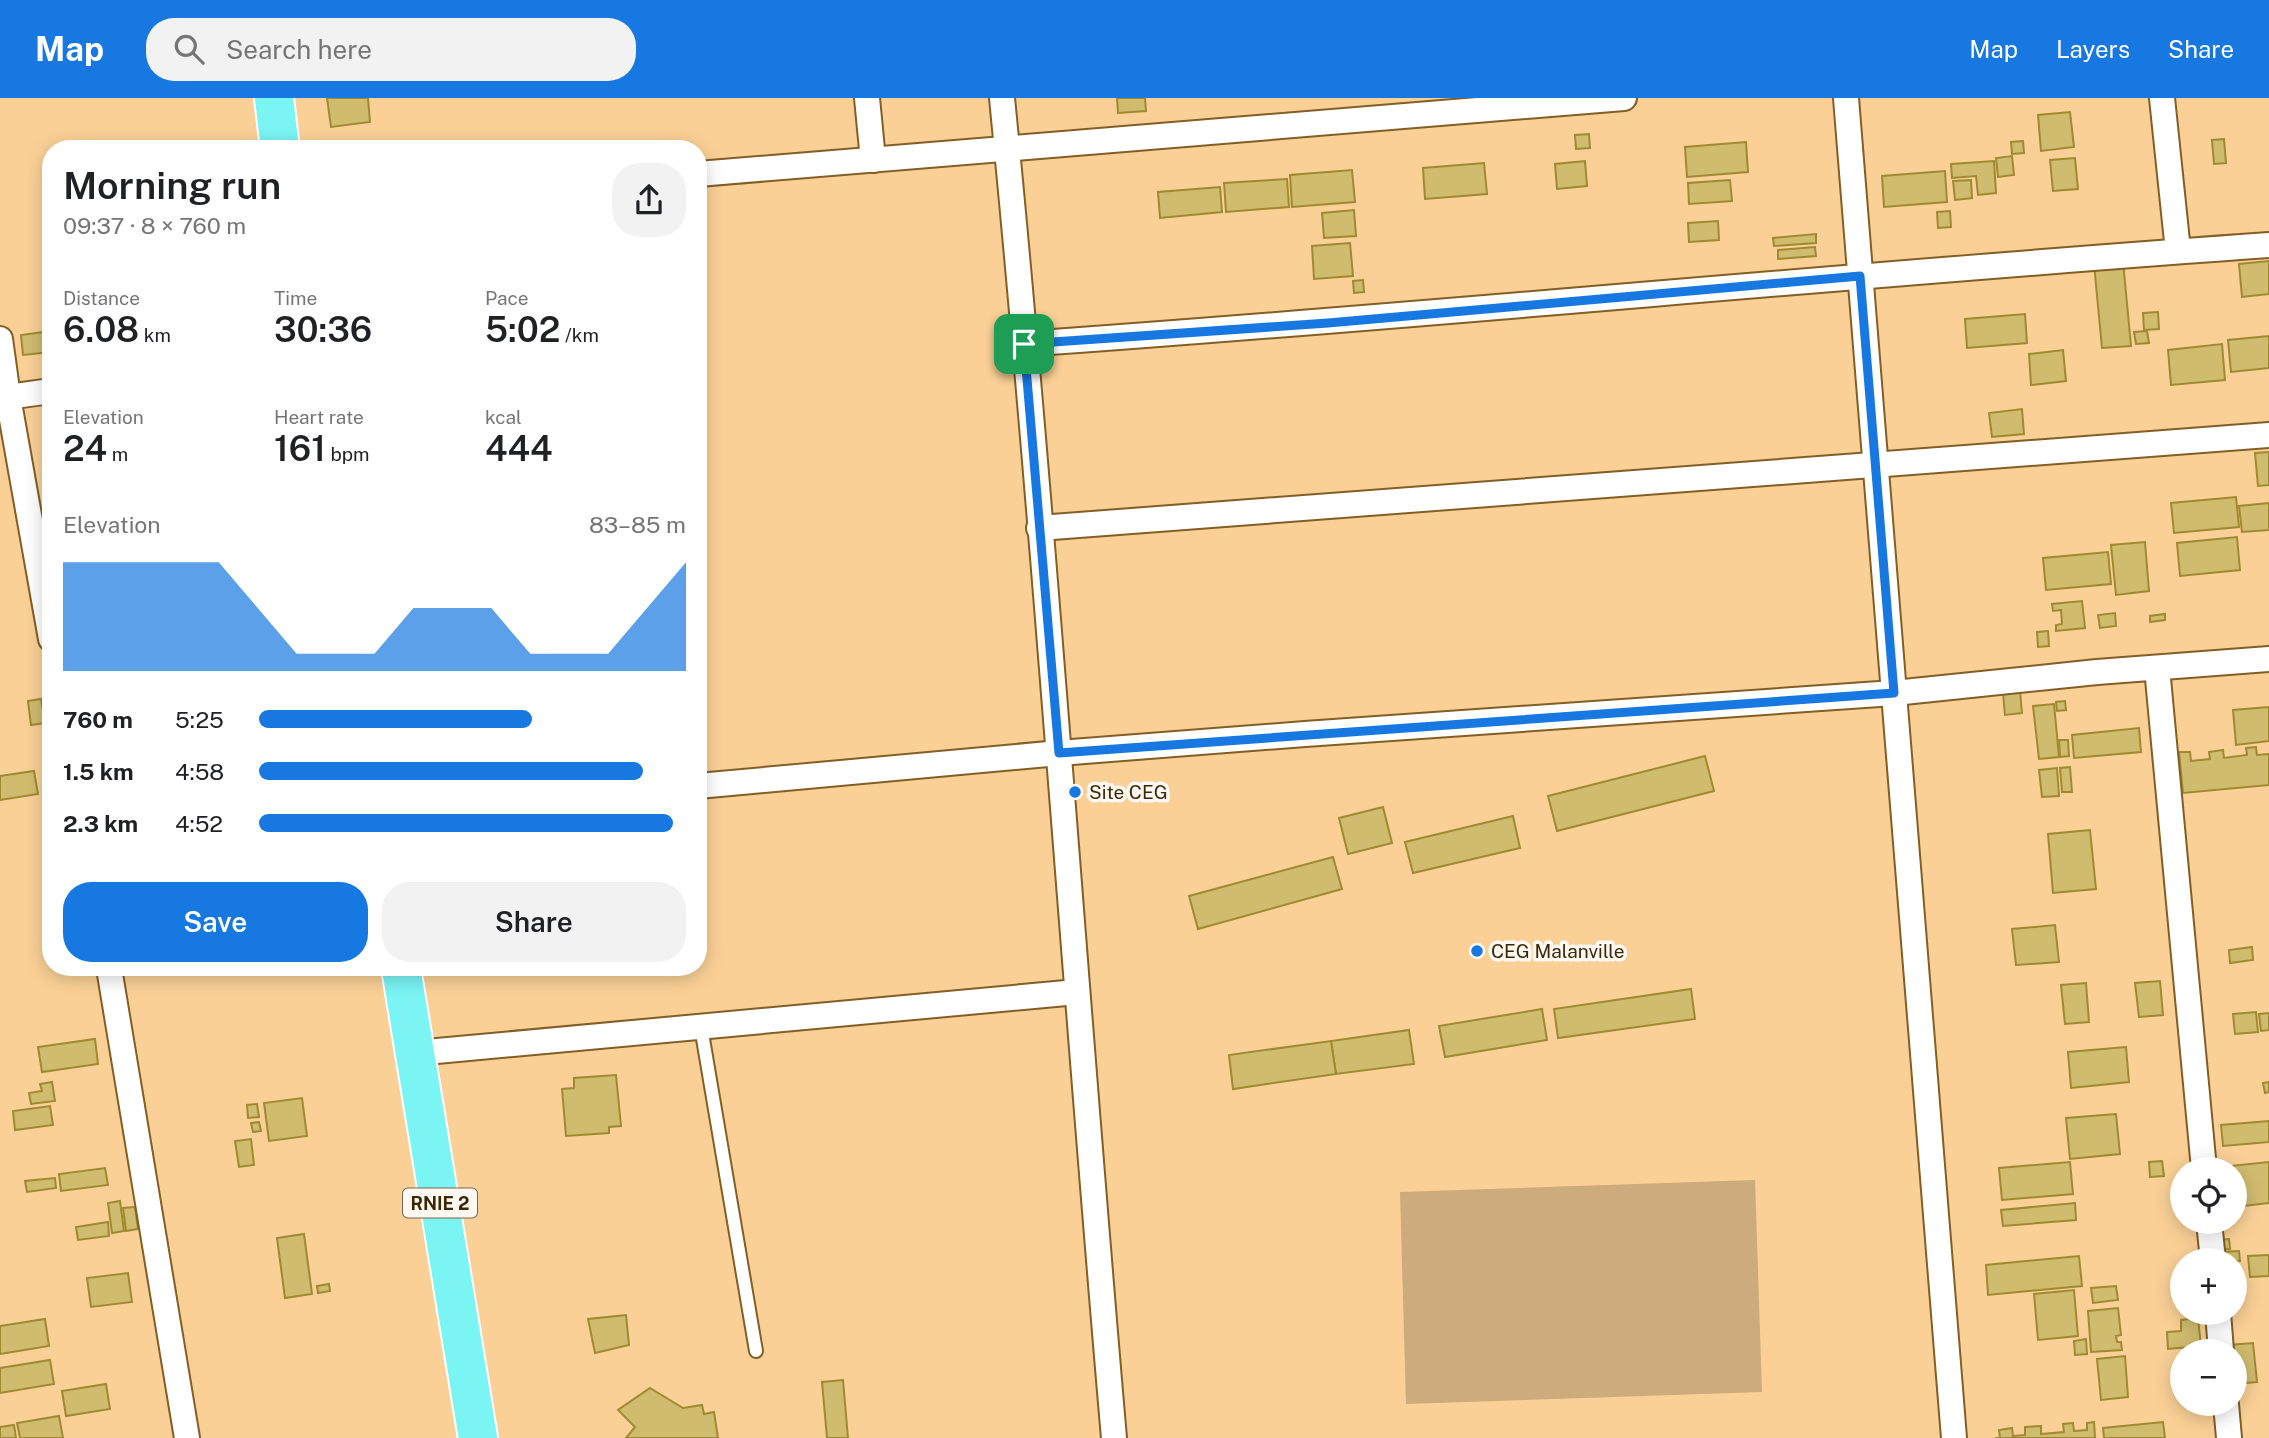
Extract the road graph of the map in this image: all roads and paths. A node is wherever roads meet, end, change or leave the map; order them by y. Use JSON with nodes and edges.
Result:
{"nodes":[{"id":1,"x":274,"y":98,"type":"edge"},
{"id":2,"x":867,"y":98,"type":"edge"},
{"id":3,"x":1002,"y":98,"type":"edge"},
{"id":4,"x":1624,"y":98,"type":"edge"},
{"id":5,"x":1846,"y":98,"type":"edge"},
{"id":6,"x":2162,"y":98,"type":"edge"},
{"id":7,"x":279,"y":140,"type":"edge"},
{"id":8,"x":1007,"y":149,"type":"junction"},
{"id":9,"x":873,"y":160,"type":"junction"},
{"id":10,"x":707,"y":173,"type":"edge"},
{"id":11,"x":2269,"y":245,"type":"edge"},
{"id":12,"x":2178,"y":251,"type":"junction"},
{"id":13,"x":1860,"y":276,"type":"junction"},
{"id":14,"x":0,"y":339,"type":"edge"},
{"id":15,"x":1024,"y":344,"type":"junction"},
{"id":16,"x":42,"y":392,"type":"edge"},
{"id":17,"x":4,"y":398,"type":"edge"},
{"id":18,"x":2269,"y":435,"type":"edge"},
{"id":19,"x":1875,"y":464,"type":"junction"},
{"id":20,"x":1039,"y":528,"type":"junction"},
{"id":21,"x":42,"y":593,"type":"edge"},
{"id":22,"x":2269,"y":659,"type":"edge"},
{"id":23,"x":2157,"y":668,"type":"junction"},
{"id":24,"x":1894,"y":693,"type":"junction"},
{"id":25,"x":1059,"y":753,"type":"junction"},
{"id":26,"x":707,"y":785,"type":"edge"},
{"id":27,"x":110,"y":976,"type":"edge"},
{"id":28,"x":402,"y":976,"type":"edge"},
{"id":29,"x":1077,"y":992,"type":"junction"},
{"id":30,"x":701,"y":1027,"type":"junction"},
{"id":31,"x":415,"y":1053,"type":"junction"},
{"id":32,"x":2203,"y":1157,"type":"edge"},
{"id":33,"x":756,"y":1351,"type":"dead end"},
{"id":34,"x":2227,"y":1416,"type":"edge"},
{"id":35,"x":187,"y":1438,"type":"edge"},
{"id":36,"x":478,"y":1438,"type":"edge"},
{"id":37,"x":1114,"y":1438,"type":"edge"},
{"id":38,"x":1954,"y":1438,"type":"edge"},
{"id":39,"x":2229,"y":1438,"type":"edge"}],
"edges":[{"from":1,"to":7,"type":"main road"},
{"from":2,"to":9,"type":"street"},
{"from":3,"to":8,"type":"street"},
{"from":4,"to":8,"type":"street"},
{"from":5,"to":13,"type":"street"},
{"from":6,"to":12,"type":"street"},
{"from":8,"to":9,"type":"street"},
{"from":8,"to":15,"type":"street"},
{"from":9,"to":10,"type":"street"},
{"from":11,"to":12,"type":"street"},
{"from":12,"to":13,"type":"street"},
{"from":13,"to":15,"type":"street"},
{"from":13,"to":19,"type":"street"},
{"from":14,"to":17,"type":"street"},
{"from":15,"to":20,"type":"street"},
{"from":16,"to":17,"type":"street"},
{"from":17,"to":21,"type":"street"},
{"from":18,"to":19,"type":"street"},
{"from":19,"to":20,"type":"street"},
{"from":19,"to":24,"type":"street"},
{"from":20,"to":25,"type":"street"},
{"from":22,"to":23,"type":"street"},
{"from":23,"to":24,"type":"street"},
{"from":23,"to":32,"type":"street"},
{"from":24,"to":25,"type":"street"},
{"from":24,"to":38,"type":"street"},
{"from":25,"to":26,"type":"street"},
{"from":25,"to":29,"type":"street"},
{"from":27,"to":35,"type":"street"},
{"from":28,"to":31,"type":"main road","name":"RNIE 2","number":"RNIE 2"},
{"from":29,"to":30,"type":"street"},
{"from":29,"to":37,"type":"street"},
{"from":30,"to":31,"type":"street"},
{"from":30,"to":33,"type":"lane"},
{"from":31,"to":36,"type":"main road","name":"RNIE 2","number":"RNIE 2"},
{"from":34,"to":39,"type":"street"}]}
